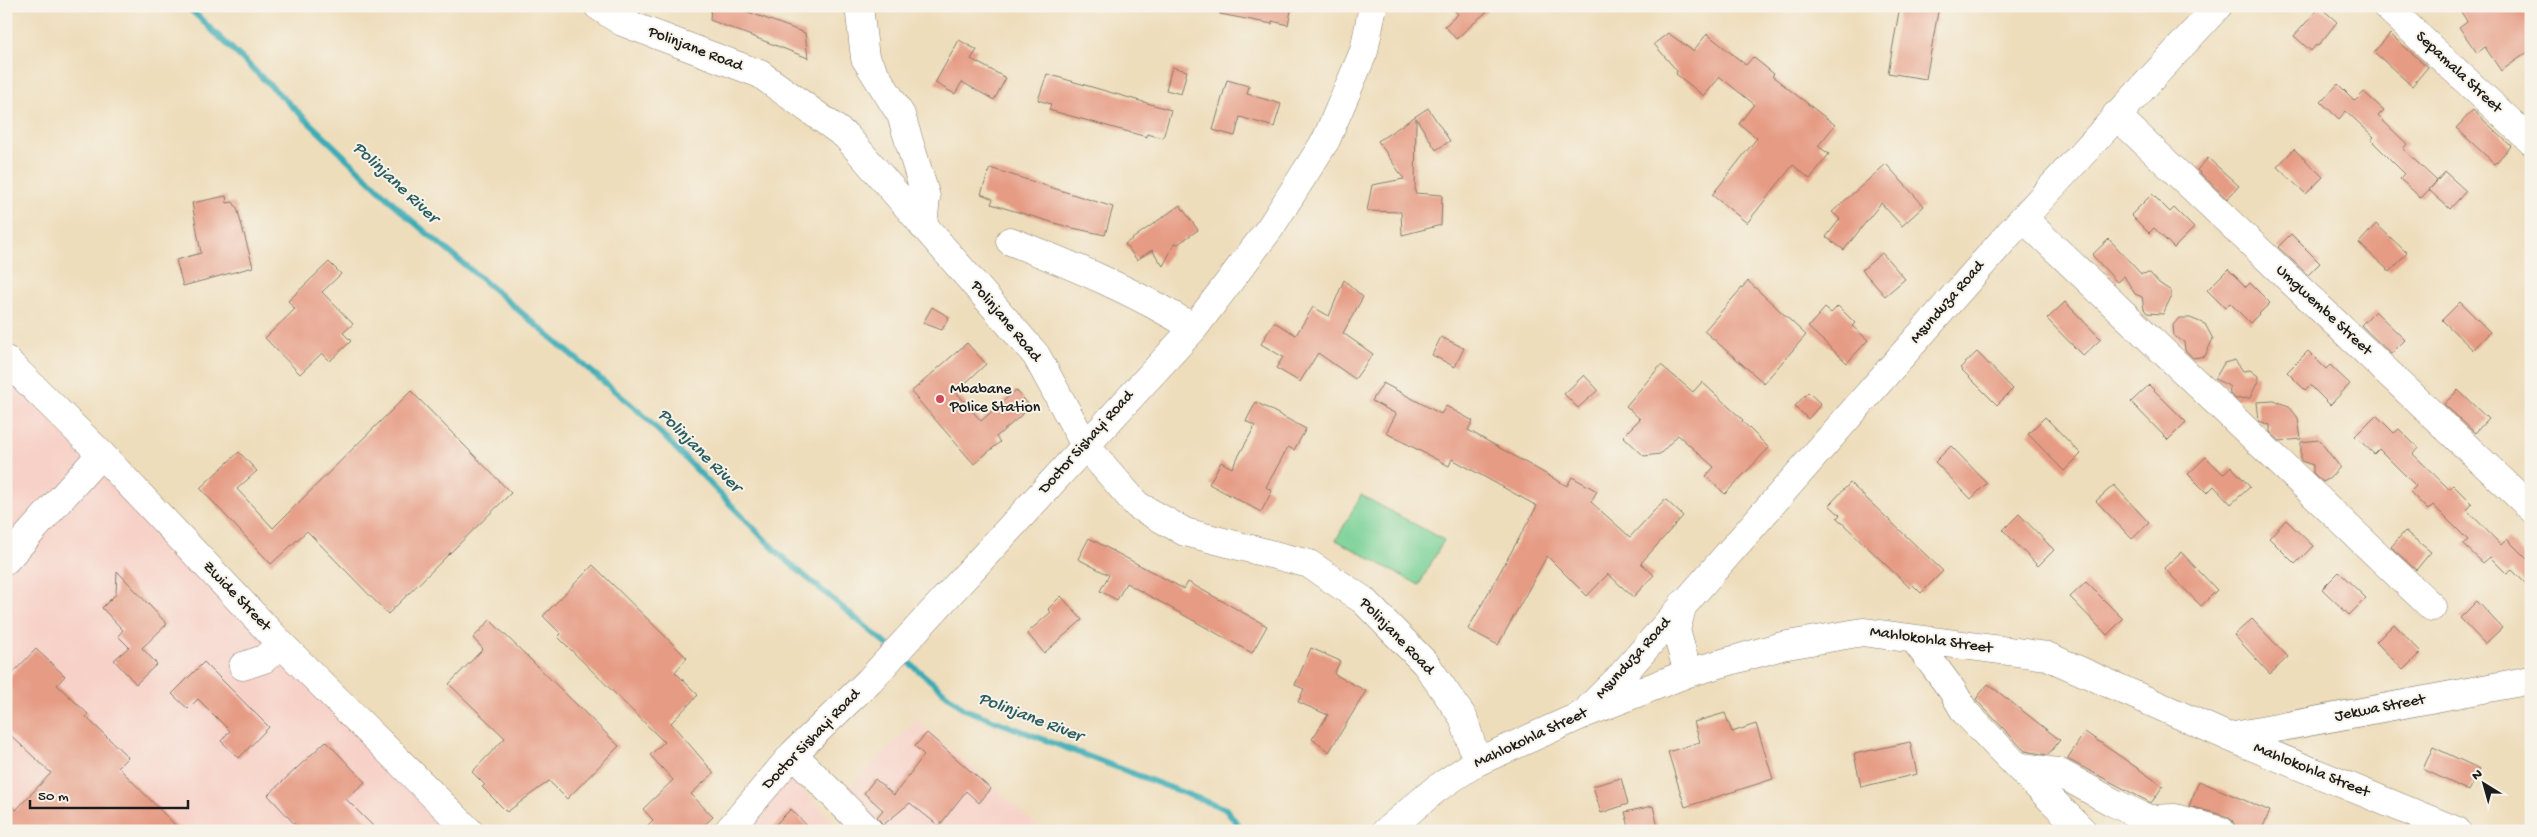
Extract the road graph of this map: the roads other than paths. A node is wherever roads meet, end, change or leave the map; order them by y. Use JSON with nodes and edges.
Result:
{"nodes":[{"id":1,"x":598,"y":6,"type":"edge"},
{"id":2,"x":859,"y":6,"type":"edge"},
{"id":3,"x":1374,"y":6,"type":"edge"},
{"id":4,"x":2218,"y":6,"type":"edge"},
{"id":5,"x":2386,"y":6,"type":"edge"},
{"id":6,"x":2116,"y":115,"type":"junction"},
{"id":7,"x":2531,"y":141,"type":"edge"},
{"id":8,"x":2023,"y":218,"type":"junction"},
{"id":9,"x":923,"y":226,"type":"junction"},
{"id":10,"x":1010,"y":241,"type":"dead end"},
{"id":11,"x":1194,"y":328,"type":"junction"},
{"id":12,"x":6,"y":360,"type":"edge"},
{"id":13,"x":1085,"y":445,"type":"junction"},
{"id":14,"x":101,"y":454,"type":"junction"},
{"id":15,"x":2531,"y":508,"type":"edge"},
{"id":16,"x":6,"y":560,"type":"edge"},
{"id":17,"x":1682,"y":604,"type":"junction"},
{"id":18,"x":2432,"y":606,"type":"dead end"},
{"id":19,"x":1914,"y":639,"type":"junction"},
{"id":20,"x":281,"y":644,"type":"junction"},
{"id":21,"x":243,"y":666,"type":"dead end"},
{"id":22,"x":1688,"y":673,"type":"junction"},
{"id":23,"x":2531,"y":680,"type":"edge"},
{"id":24,"x":1584,"y":714,"type":"junction"},
{"id":25,"x":2229,"y":737,"type":"junction"},
{"id":26,"x":793,"y":754,"type":"junction"},
{"id":27,"x":1477,"y":762,"type":"junction"},
{"id":28,"x":2017,"y":766,"type":"junction"},
{"id":29,"x":469,"y":831,"type":"edge"},
{"id":30,"x":728,"y":831,"type":"edge"},
{"id":31,"x":869,"y":831,"type":"edge"},
{"id":32,"x":1386,"y":831,"type":"edge"},
{"id":33,"x":2083,"y":831,"type":"edge"},
{"id":34,"x":2221,"y":831,"type":"edge"},
{"id":35,"x":2457,"y":831,"type":"edge"}],
"edges":[{"from":1,"to":9,"type":"street","name":"Polinjane Road"},
{"from":2,"to":9,"type":"street"},
{"from":3,"to":11,"type":"street","name":"Doctor Sishayi Road"},
{"from":4,"to":6,"type":"street","name":"Msunduza Road"},
{"from":5,"to":7,"type":"street","name":"Sepamala Street"},
{"from":6,"to":8,"type":"street","name":"Msunduza Road"},
{"from":6,"to":15,"type":"street","name":"Umgwembe Street"},
{"from":8,"to":17,"type":"street","name":"Msunduza Road"},
{"from":8,"to":18,"type":"street"},
{"from":9,"to":13,"type":"street","name":"Polinjane Road"},
{"from":10,"to":11,"type":"street"},
{"from":11,"to":13,"type":"street","name":"Doctor Sishayi Road"},
{"from":12,"to":14,"type":"street","name":"Zwide Street"},
{"from":13,"to":26,"type":"street","name":"Doctor Sishayi Road"},
{"from":13,"to":27,"type":"street","name":"Polinjane Road"},
{"from":14,"to":16,"type":"street"},
{"from":14,"to":20,"type":"street","name":"Zwide Street"},
{"from":17,"to":22,"type":"street","name":"Msunduza Road"},
{"from":17,"to":24,"type":"street","name":"Msunduza Road"},
{"from":19,"to":22,"type":"street","name":"Mahlokohla Street"},
{"from":19,"to":25,"type":"street","name":"Mahlokohla Street"},
{"from":19,"to":28,"type":"street"},
{"from":20,"to":21,"type":"street"},
{"from":20,"to":29,"type":"street","name":"Zwide Street"},
{"from":22,"to":24,"type":"street","name":"Mahlokohla Street"},
{"from":23,"to":25,"type":"street","name":"Jekwa Street"},
{"from":24,"to":27,"type":"street","name":"Mahlokohla Street"},
{"from":25,"to":35,"type":"street","name":"Mahlokohla Street"},
{"from":26,"to":30,"type":"street","name":"Doctor Sishayi Road"},
{"from":26,"to":31,"type":"street"},
{"from":27,"to":32,"type":"street","name":"Mahlokohla Street"},
{"from":28,"to":33,"type":"street"},
{"from":28,"to":34,"type":"street"}]}
